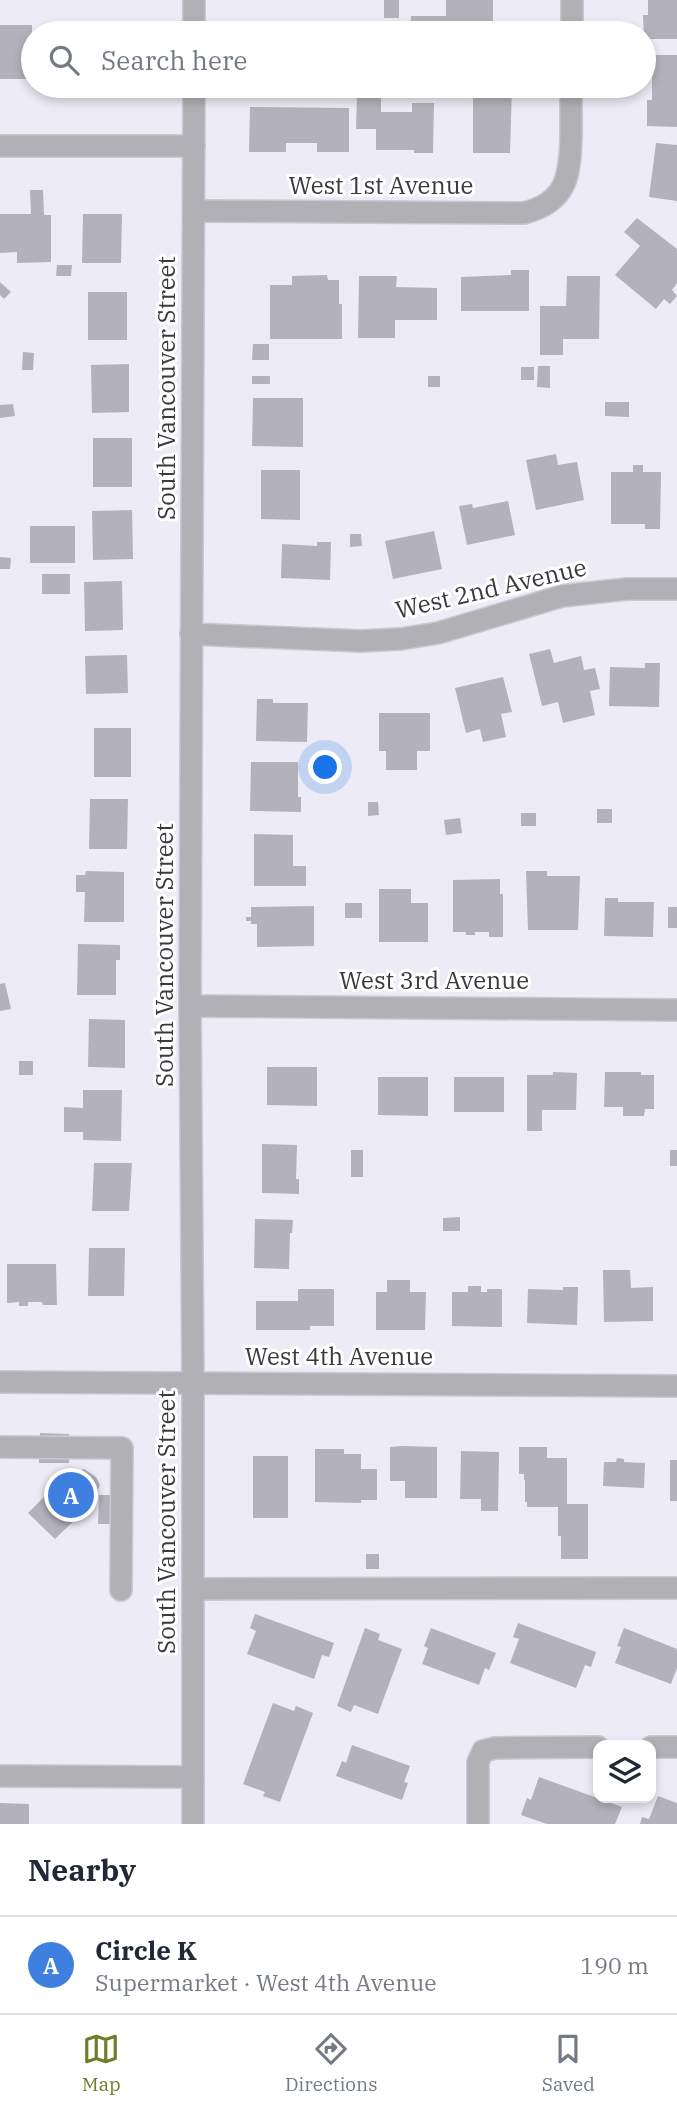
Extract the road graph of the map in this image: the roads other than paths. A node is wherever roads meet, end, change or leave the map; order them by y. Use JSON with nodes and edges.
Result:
{"nodes":[{"id":1,"x":194,"y":0,"type":"edge"},
{"id":2,"x":572,"y":0,"type":"edge"},
{"id":3,"x":194,"y":21,"type":"edge"},
{"id":4,"x":572,"y":21,"type":"edge"},
{"id":5,"x":194,"y":98,"type":"edge"},
{"id":6,"x":571,"y":98,"type":"edge"},
{"id":7,"x":0,"y":146,"type":"edge"},
{"id":8,"x":194,"y":146,"type":"junction"},
{"id":9,"x":195,"y":211,"type":"junction"},
{"id":10,"x":677,"y":589,"type":"edge"},
{"id":11,"x":191,"y":634,"type":"junction"},
{"id":12,"x":190,"y":1006,"type":"junction"},
{"id":13,"x":677,"y":1010,"type":"edge"},
{"id":14,"x":0,"y":1382,"type":"edge"},
{"id":15,"x":194,"y":1383,"type":"junction"},
{"id":16,"x":677,"y":1386,"type":"edge"},
{"id":17,"x":1,"y":1447,"type":"edge"},
{"id":18,"x":677,"y":1588,"type":"edge"},
{"id":19,"x":193,"y":1589,"type":"junction"},
{"id":20,"x":121,"y":1590,"type":"dead end"},
{"id":21,"x":593,"y":1747,"type":"edge"},
{"id":22,"x":656,"y":1747,"type":"edge"},
{"id":23,"x":677,"y":1747,"type":"edge"},
{"id":24,"x":0,"y":1776,"type":"edge"},
{"id":25,"x":193,"y":1777,"type":"junction"},
{"id":26,"x":193,"y":1824,"type":"edge"},
{"id":27,"x":478,"y":1824,"type":"edge"}],
"edges":[{"from":1,"to":3,"type":"street"},
{"from":2,"to":4,"type":"street"},
{"from":5,"to":8,"type":"street","name":"South Vancouver Street"},
{"from":6,"to":9,"type":"street","name":"West 1st Avenue"},
{"from":7,"to":8,"type":"street"},
{"from":8,"to":9,"type":"street","name":"South Vancouver Street"},
{"from":9,"to":11,"type":"street","name":"South Vancouver Street"},
{"from":10,"to":11,"type":"street","name":"West 2nd Avenue"},
{"from":11,"to":12,"type":"street","name":"South Vancouver Street"},
{"from":12,"to":13,"type":"street","name":"West 3rd Avenue"},
{"from":12,"to":15,"type":"street","name":"South Vancouver Street"},
{"from":14,"to":15,"type":"street","name":"West 4th Avenue"},
{"from":15,"to":16,"type":"street","name":"West 4th Avenue"},
{"from":15,"to":19,"type":"street","name":"South Vancouver Street"},
{"from":17,"to":20,"type":"street"},
{"from":18,"to":19,"type":"street"},
{"from":19,"to":25,"type":"street","name":"South Vancouver Street"},
{"from":21,"to":27,"type":"street"},
{"from":22,"to":23,"type":"street"},
{"from":24,"to":25,"type":"street"},
{"from":25,"to":26,"type":"street","name":"South Vancouver Street"}]}
